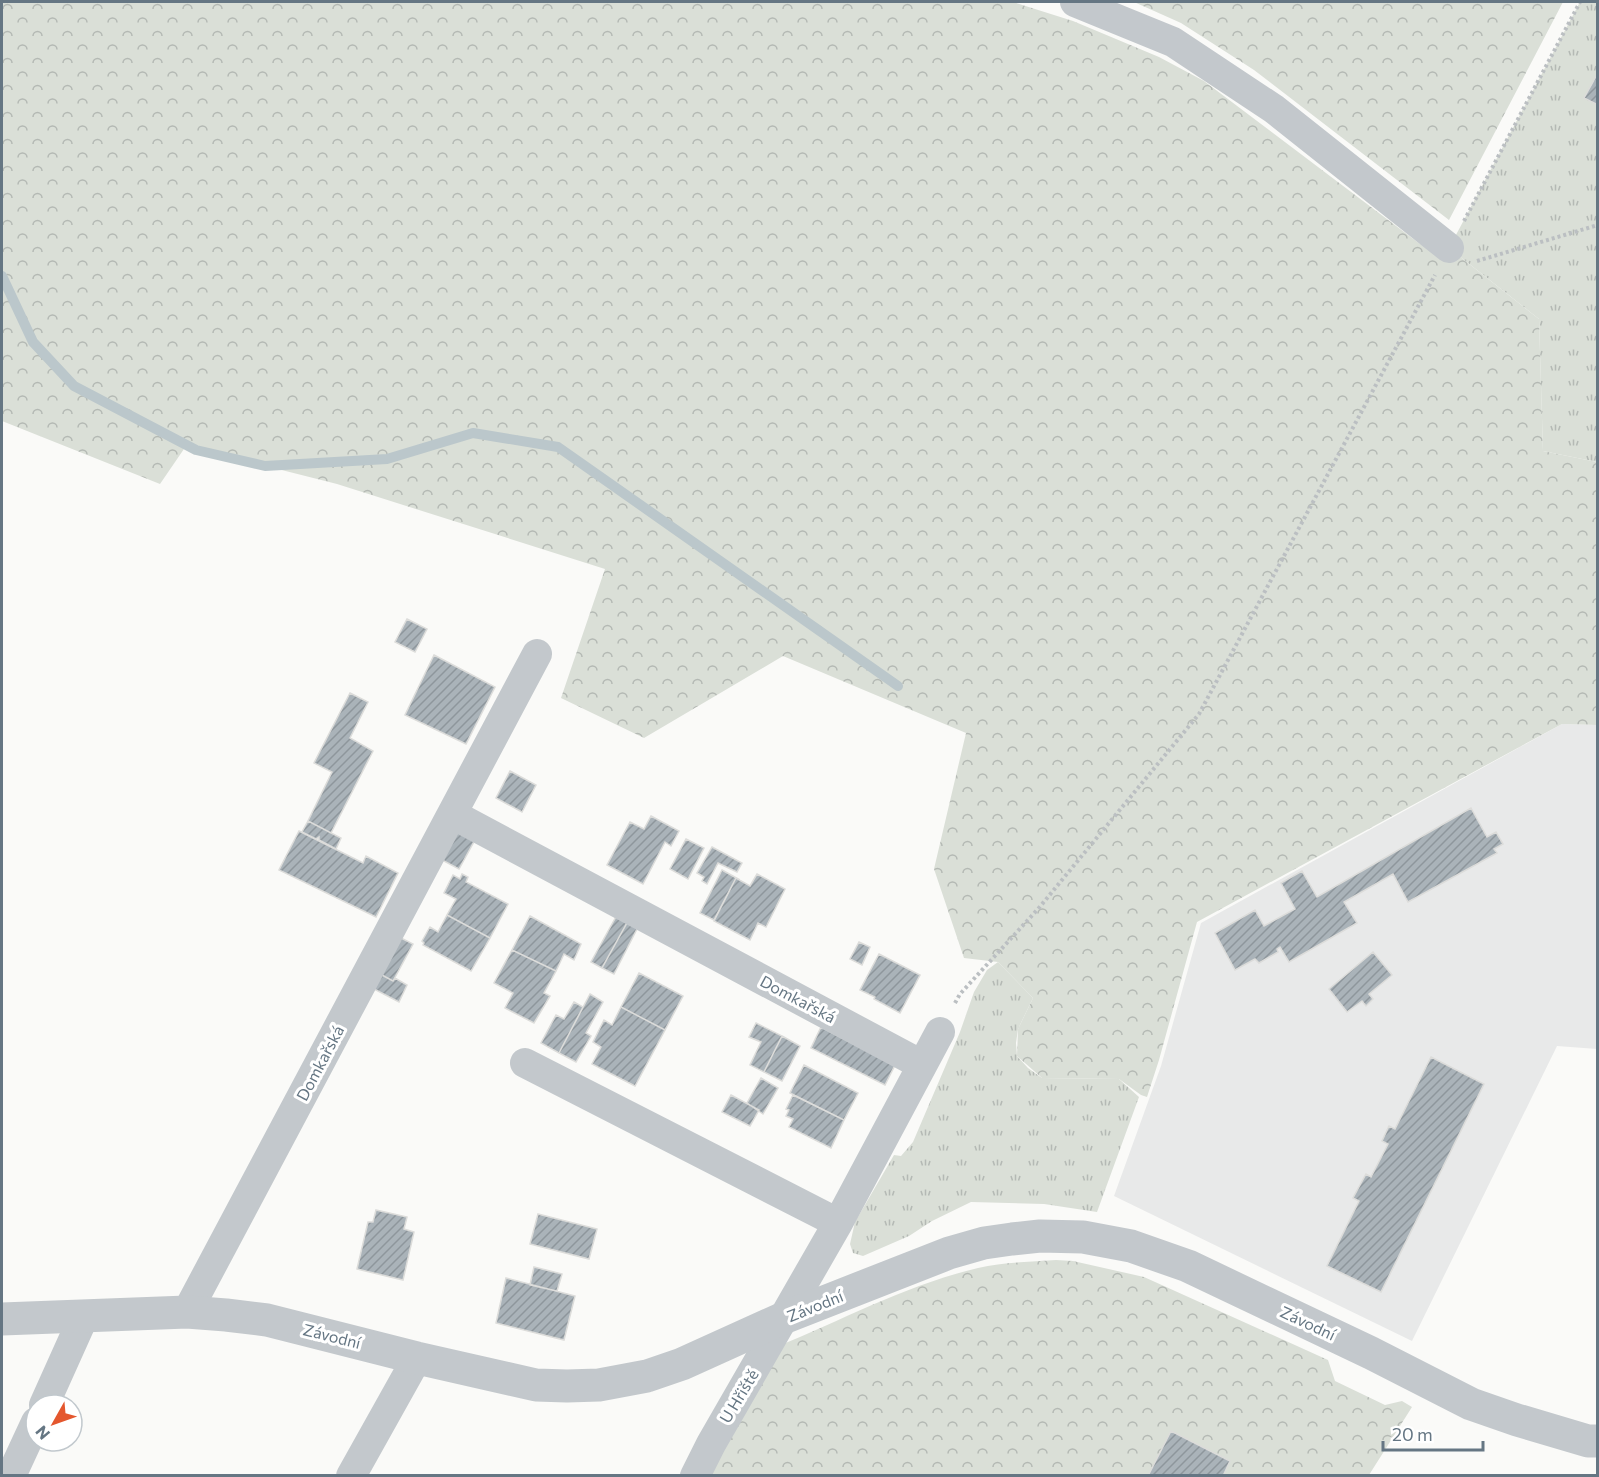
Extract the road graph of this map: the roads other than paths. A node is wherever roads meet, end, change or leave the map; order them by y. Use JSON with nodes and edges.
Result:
{"nodes":[{"id":1,"x":1075,"y":2,"type":"edge"},
{"id":2,"x":1449,"y":248,"type":"road end"},
{"id":3,"x":537,"y":654,"type":"dead end"},
{"id":4,"x":452,"y":814,"type":"junction"},
{"id":5,"x":940,"y":1032,"type":"road end"},
{"id":6,"x":525,"y":1063,"type":"dead end"},
{"id":7,"x":922,"y":1065,"type":"junction"},
{"id":8,"x":838,"y":1223,"type":"junction"},
{"id":9,"x":187,"y":1312,"type":"junction"},
{"id":10,"x":84,"y":1316,"type":"junction"},
{"id":11,"x":786,"y":1317,"type":"junction"},
{"id":12,"x":2,"y":1318,"type":"edge"},
{"id":13,"x":417,"y":1358,"type":"junction"},
{"id":14,"x":49,"y":1393,"type":"edge"},
{"id":15,"x":1598,"y":1441,"type":"edge"},
{"id":16,"x":24,"y":1448,"type":"edge"},
{"id":17,"x":11,"y":1476,"type":"edge"},
{"id":18,"x":351,"y":1476,"type":"edge"},
{"id":19,"x":695,"y":1476,"type":"edge"}],
"edges":[{"from":1,"to":2,"type":"street"},
{"from":3,"to":4,"type":"street","name":"Domkařská"},
{"from":4,"to":7,"type":"street","name":"Domkařská"},
{"from":4,"to":9,"type":"street","name":"Domkařská"},
{"from":5,"to":7,"type":"street","name":"U Hřiště"},
{"from":6,"to":8,"type":"street"},
{"from":7,"to":8,"type":"street","name":"U Hřiště"},
{"from":8,"to":11,"type":"street","name":"U Hřiště"},
{"from":9,"to":10,"type":"street","name":"Závodní"},
{"from":9,"to":13,"type":"street","name":"Závodní"},
{"from":10,"to":12,"type":"street","name":"Závodní"},
{"from":10,"to":14,"type":"street"},
{"from":11,"to":13,"type":"street","name":"Závodní"},
{"from":11,"to":15,"type":"street","name":"Závodní"},
{"from":11,"to":19,"type":"street","name":"U Hřiště"},
{"from":13,"to":18,"type":"street"},
{"from":16,"to":17,"type":"street"}]}
